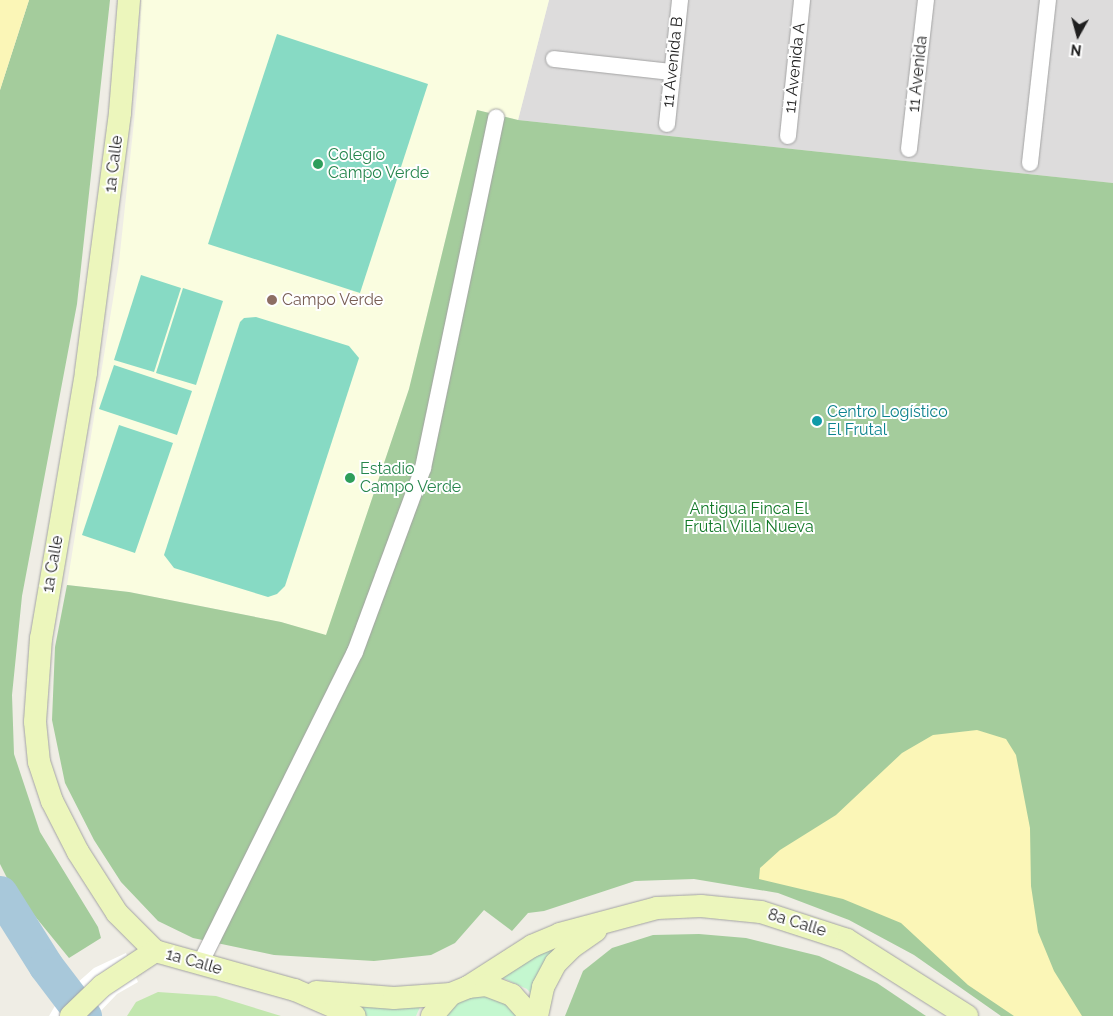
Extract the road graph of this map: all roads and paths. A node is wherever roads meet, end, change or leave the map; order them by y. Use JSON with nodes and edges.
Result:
{"nodes":[{"id":1,"x":129,"y":0,"type":"edge"},
{"id":2,"x":680,"y":0,"type":"edge"},
{"id":3,"x":802,"y":0,"type":"edge"},
{"id":4,"x":926,"y":0,"type":"edge"},
{"id":5,"x":1048,"y":0,"type":"edge"},
{"id":6,"x":554,"y":59,"type":"dead end"},
{"id":7,"x":672,"y":72,"type":"junction"},
{"id":8,"x":496,"y":118,"type":"dead end"},
{"id":9,"x":667,"y":124,"type":"dead end"},
{"id":10,"x":788,"y":136,"type":"dead end"},
{"id":11,"x":909,"y":149,"type":"dead end"},
{"id":12,"x":1030,"y":163,"type":"dead end"},
{"id":13,"x":607,"y":922,"type":"junction"},
{"id":14,"x":155,"y":952,"type":"junction"},
{"id":15,"x":200,"y":964,"type":"junction"},
{"id":16,"x":295,"y":990,"type":"junction"},
{"id":17,"x":459,"y":990,"type":"junction"},
{"id":18,"x":72,"y":1016,"type":"edge"},
{"id":19,"x":355,"y":1016,"type":"edge"},
{"id":20,"x":432,"y":1016,"type":"edge"},
{"id":21,"x":530,"y":1016,"type":"edge"},
{"id":22,"x":537,"y":1016,"type":"edge"},
{"id":23,"x":967,"y":1016,"type":"edge"}],
"edges":[{"from":1,"to":14,"type":"main road","name":"1a Calle"},
{"from":2,"to":7,"type":"street","name":"11 Avenida B"},
{"from":3,"to":10,"type":"street","name":"11 Avenida A"},
{"from":4,"to":11,"type":"street","name":"11 Avenida"},
{"from":5,"to":12,"type":"street"},
{"from":6,"to":7,"type":"street"},
{"from":7,"to":9,"type":"street","name":"11 Avenida B"},
{"from":8,"to":15,"type":"street"},
{"from":13,"to":17,"type":"main road","name":"8a Calle"},
{"from":13,"to":22,"type":"main road","name":"8a Calle"},
{"from":13,"to":23,"type":"main road","name":"8a Calle"},
{"from":14,"to":15,"type":"main road","name":"1a Calle"},
{"from":14,"to":18,"type":"main road"},
{"from":15,"to":16,"type":"main road","name":"1a Calle"},
{"from":16,"to":17,"type":"main road","name":"1a Calle"},
{"from":16,"to":19,"type":"main road","name":"1a Calle"},
{"from":17,"to":20,"type":"main road"},
{"from":17,"to":21,"type":"main road","name":"1a Calle"}]}
